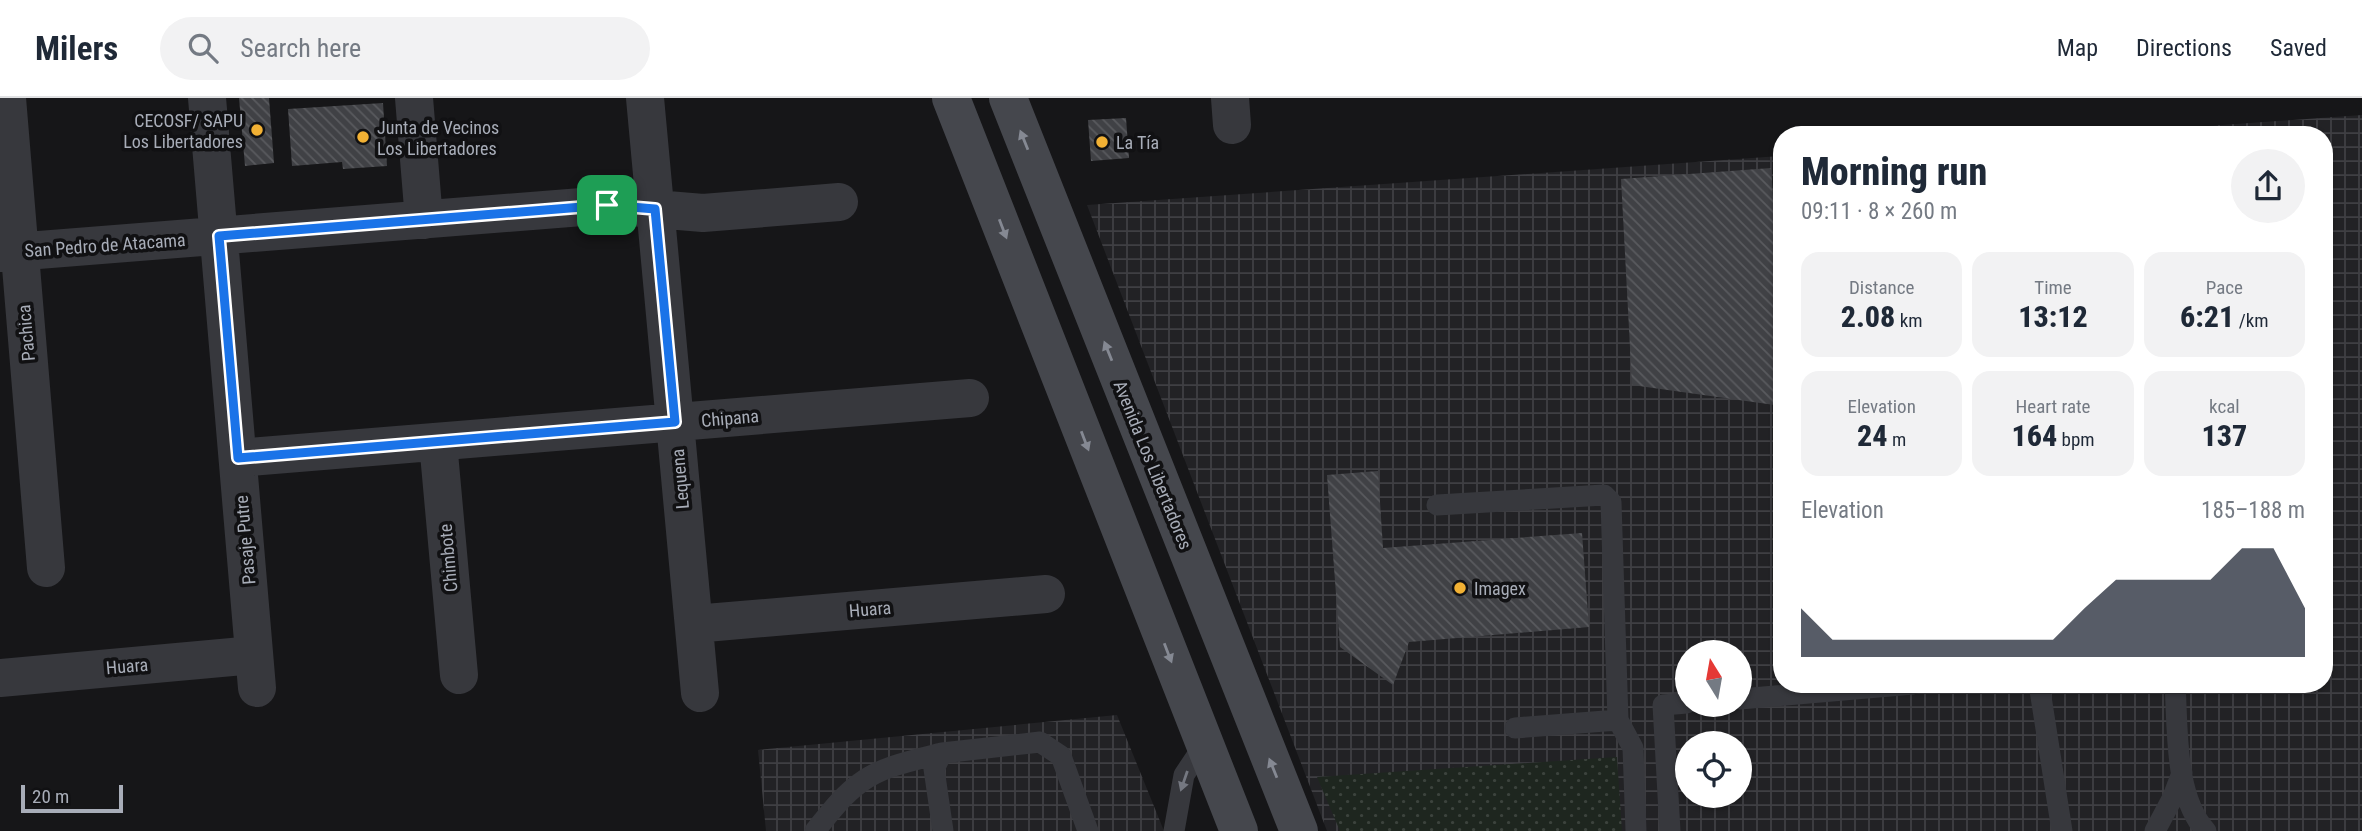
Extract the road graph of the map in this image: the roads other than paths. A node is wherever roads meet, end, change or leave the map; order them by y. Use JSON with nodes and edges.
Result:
{"nodes":[{"id":1,"x":7,"y":98,"type":"edge"},
{"id":2,"x":207,"y":98,"type":"edge"},
{"id":3,"x":414,"y":98,"type":"edge"},
{"id":4,"x":645,"y":98,"type":"edge"},
{"id":5,"x":951,"y":98,"type":"edge"},
{"id":6,"x":1007,"y":98,"type":"edge"},
{"id":7,"x":839,"y":202,"type":"dead end"},
{"id":8,"x":655,"y":209,"type":"junction"},
{"id":9,"x":424,"y":220,"type":"junction"},
{"id":10,"x":219,"y":236,"type":"junction"},
{"id":11,"x":10,"y":252,"type":"edge"},
{"id":12,"x":970,"y":397,"type":"dead end"},
{"id":13,"x":675,"y":422,"type":"junction"},
{"id":14,"x":438,"y":442,"type":"junction"},
{"id":15,"x":238,"y":458,"type":"junction"},
{"id":16,"x":1437,"y":505,"type":"dead end"},
{"id":17,"x":46,"y":568,"type":"dead end"},
{"id":18,"x":1045,"y":594,"type":"dead end"},
{"id":19,"x":694,"y":624,"type":"junction"},
{"id":20,"x":256,"y":672,"type":"joint"},
{"id":21,"x":459,"y":675,"type":"dead end"},
{"id":22,"x":0,"y":678,"type":"edge"},
{"id":23,"x":700,"y":693,"type":"dead end"},
{"id":24,"x":1809,"y":693,"type":"edge"},
{"id":25,"x":2040,"y":693,"type":"edge"},
{"id":26,"x":2176,"y":693,"type":"edge"},
{"id":27,"x":1752,"y":698,"type":"edge"},
{"id":28,"x":1675,"y":704,"type":"edge"},
{"id":29,"x":1618,"y":720,"type":"junction"},
{"id":30,"x":1515,"y":728,"type":"dead end"},
{"id":31,"x":1204,"y":745,"type":"junction"},
{"id":32,"x":942,"y":753,"type":"junction"},
{"id":33,"x":2182,"y":773,"type":"junction"},
{"id":34,"x":815,"y":831,"type":"edge"},
{"id":35,"x":943,"y":831,"type":"edge"},
{"id":36,"x":1088,"y":831,"type":"edge"},
{"id":37,"x":1174,"y":831,"type":"edge"},
{"id":38,"x":1239,"y":831,"type":"edge"},
{"id":39,"x":1299,"y":831,"type":"edge"},
{"id":40,"x":1636,"y":831,"type":"edge"},
{"id":41,"x":1670,"y":831,"type":"edge"},
{"id":42,"x":2062,"y":831,"type":"edge"},
{"id":43,"x":2155,"y":831,"type":"edge"},
{"id":44,"x":2206,"y":831,"type":"edge"}],
"edges":[{"from":1,"to":11,"type":"street","name":"Pachica"},
{"from":2,"to":10,"type":"street","name":"Pasaje Putre"},
{"from":3,"to":9,"type":"street"},
{"from":4,"to":8,"type":"street","name":"Lequena"},
{"from":5,"to":31,"type":"street","one_way":true},
{"from":39,"to":6,"type":"street","name":"Avenida Los Libertadores","one_way":true},
{"from":7,"to":8,"type":"street","name":"San Pedro de Atacama"},
{"from":8,"to":9,"type":"street","name":"San Pedro de Atacama"},
{"from":8,"to":13,"type":"street","name":"Lequena"},
{"from":9,"to":10,"type":"street","name":"San Pedro de Atacama"},
{"from":10,"to":11,"type":"street","name":"San Pedro de Atacama"},
{"from":10,"to":15,"type":"street","name":"Pasaje Putre"},
{"from":11,"to":17,"type":"street","name":"Pachica"},
{"from":12,"to":13,"type":"street","name":"Chipana"},
{"from":13,"to":14,"type":"street","name":"Chipana"},
{"from":13,"to":19,"type":"street","name":"Lequena"},
{"from":14,"to":15,"type":"street","name":"Chipana"},
{"from":14,"to":21,"type":"street","name":"Chimbote"},
{"from":15,"to":20,"type":"street","name":"Pasaje Putre"},
{"from":16,"to":29,"type":"lane"},
{"from":18,"to":19,"type":"street","name":"Huara"},
{"from":19,"to":23,"type":"street","name":"Lequena"},
{"from":20,"to":22,"type":"street","name":"Huara"},
{"from":24,"to":27,"type":"lane"},
{"from":25,"to":42,"type":"lane"},
{"from":26,"to":33,"type":"lane"},
{"from":28,"to":41,"type":"lane"},
{"from":29,"to":30,"type":"lane"},
{"from":29,"to":40,"type":"lane"},
{"from":31,"to":37,"type":"lane","one_way":true},
{"from":31,"to":38,"type":"street"},
{"from":32,"to":34,"type":"lane"},
{"from":32,"to":35,"type":"lane"},
{"from":32,"to":36,"type":"lane"},
{"from":33,"to":43,"type":"lane"},
{"from":33,"to":44,"type":"lane"}]}
